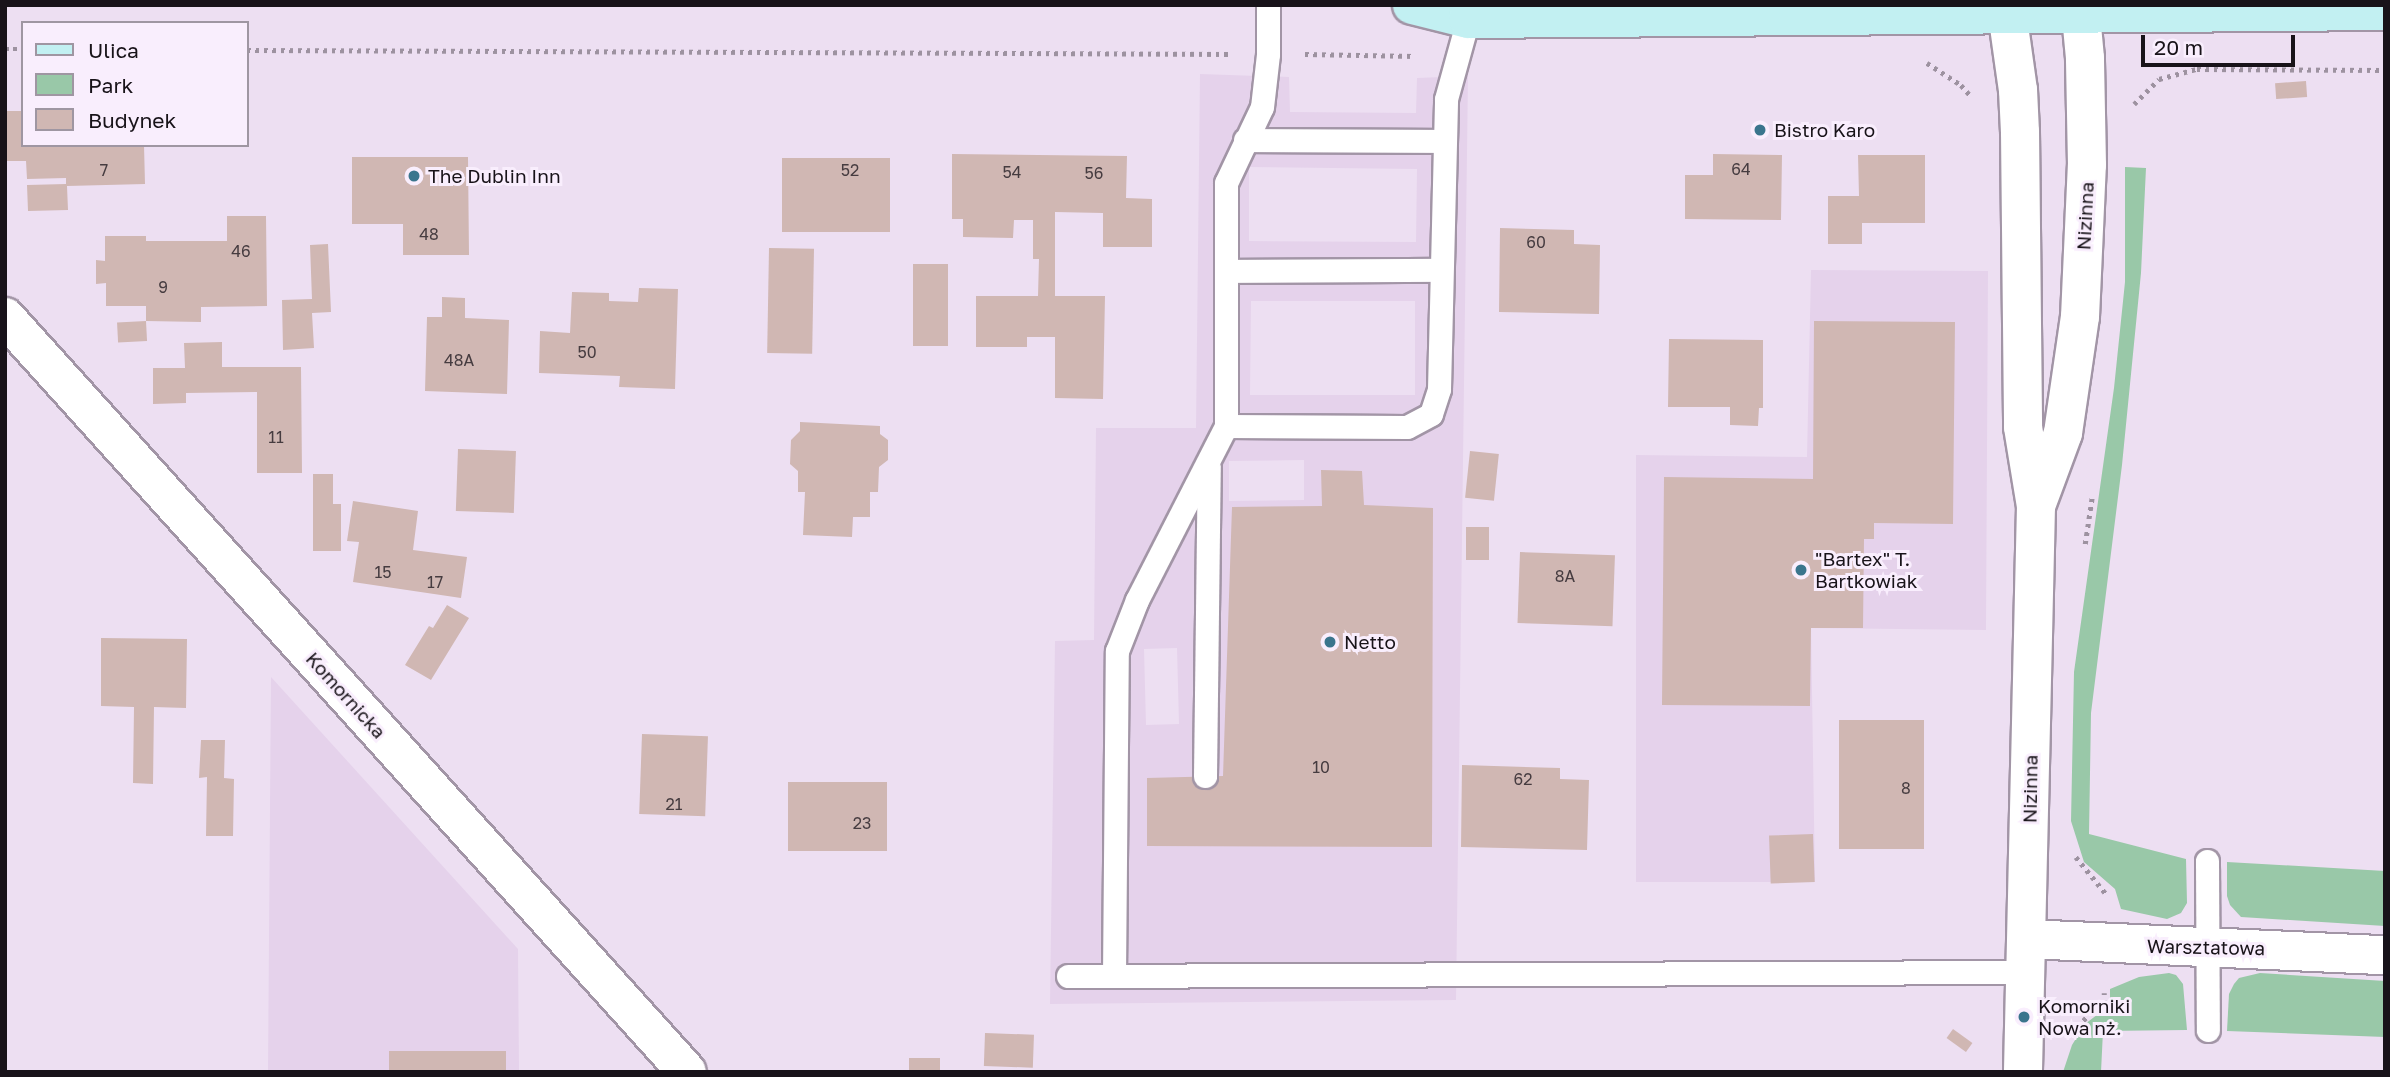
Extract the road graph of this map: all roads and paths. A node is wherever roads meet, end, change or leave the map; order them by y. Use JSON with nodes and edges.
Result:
{"nodes":[{"id":1,"x":1268,"y":5,"type":"edge"},
{"id":2,"x":1412,"y":5,"type":"edge"},
{"id":3,"x":2081,"y":10,"type":"edge"},
{"id":4,"x":2007,"y":11,"type":"edge"},
{"id":5,"x":2385,"y":11,"type":"edge"},
{"id":6,"x":1468,"y":19,"type":"junction"},
{"id":7,"x":248,"y":50,"type":"edge"},
{"id":8,"x":1269,"y":54,"type":"junction"},
{"id":9,"x":1455,"y":57,"type":"junction"},
{"id":10,"x":1923,"y":62,"type":"dead end"},
{"id":11,"x":2185,"y":63,"type":"dead end"},
{"id":12,"x":2385,"y":70,"type":"edge"},
{"id":13,"x":2185,"y":71,"type":"junction"},
{"id":14,"x":1976,"y":102,"type":"dead end"},
{"id":15,"x":2129,"y":113,"type":"dead end"},
{"id":16,"x":1245,"y":140,"type":"junction"},
{"id":17,"x":1443,"y":141,"type":"junction"},
{"id":18,"x":1441,"y":270,"type":"junction"},
{"id":19,"x":1226,"y":271,"type":"junction"},
{"id":20,"x":11,"y":335,"type":"edge"},
{"id":21,"x":1226,"y":426,"type":"junction"},
{"id":22,"x":1209,"y":462,"type":"junction"},
{"id":23,"x":2094,"y":483,"type":"dead end"},
{"id":24,"x":2036,"y":506,"type":"junction"},
{"id":25,"x":2084,"y":549,"type":"dead end"},
{"id":26,"x":1205,"y":776,"type":"dead end"},
{"id":27,"x":2073,"y":852,"type":"dead end"},
{"id":28,"x":2207,"y":861,"type":"dead end"},
{"id":29,"x":2108,"y":903,"type":"dead end"},
{"id":30,"x":2207,"y":948,"type":"junction"},
{"id":31,"x":2385,"y":955,"type":"edge"},
{"id":32,"x":2027,"y":956,"type":"junction"},
{"id":33,"x":1068,"y":976,"type":"dead end"},
{"id":34,"x":1114,"y":976,"type":"junction"},
{"id":35,"x":2104,"y":993,"type":"dead end"},
{"id":36,"x":2208,"y":1030,"type":"dead end"},
{"id":37,"x":2067,"y":1040,"type":"dead end"},
{"id":38,"x":687,"y":1072,"type":"edge"},
{"id":39,"x":2023,"y":1072,"type":"edge"}],
"edges":[{"from":1,"to":8,"type":"lane"},
{"from":2,"to":6,"type":"main road"},
{"from":3,"to":4,"type":"main road"},
{"from":3,"to":5,"type":"main road"},
{"from":3,"to":24,"type":"street","name":"Nizinna"},
{"from":4,"to":6,"type":"main road"},
{"from":4,"to":24,"type":"street","name":"Nizinna"},
{"from":6,"to":9,"type":"lane"},
{"from":7,"to":8,"type":"path"},
{"from":8,"to":9,"type":"path"},
{"from":8,"to":16,"type":"lane"},
{"from":9,"to":17,"type":"lane"},
{"from":10,"to":14,"type":"path"},
{"from":11,"to":13,"type":"path"},
{"from":12,"to":13,"type":"path"},
{"from":13,"to":15,"type":"path"},
{"from":16,"to":17,"type":"lane"},
{"from":16,"to":19,"type":"lane"},
{"from":17,"to":18,"type":"lane"},
{"from":18,"to":19,"type":"lane"},
{"from":18,"to":21,"type":"lane"},
{"from":19,"to":21,"type":"lane"},
{"from":20,"to":38,"type":"street","name":"Komornicka"},
{"from":21,"to":22,"type":"lane"},
{"from":22,"to":26,"type":"lane"},
{"from":22,"to":34,"type":"lane"},
{"from":23,"to":25,"type":"path"},
{"from":24,"to":32,"type":"street","name":"Nizinna"},
{"from":27,"to":29,"type":"path"},
{"from":28,"to":30,"type":"lane"},
{"from":30,"to":31,"type":"street","name":"Warsztatowa"},
{"from":30,"to":32,"type":"street","name":"Warsztatowa"},
{"from":30,"to":36,"type":"lane"},
{"from":32,"to":34,"type":"lane"},
{"from":32,"to":39,"type":"street","name":"Nizinna"},
{"from":33,"to":34,"type":"lane"},
{"from":35,"to":37,"type":"path"}]}
